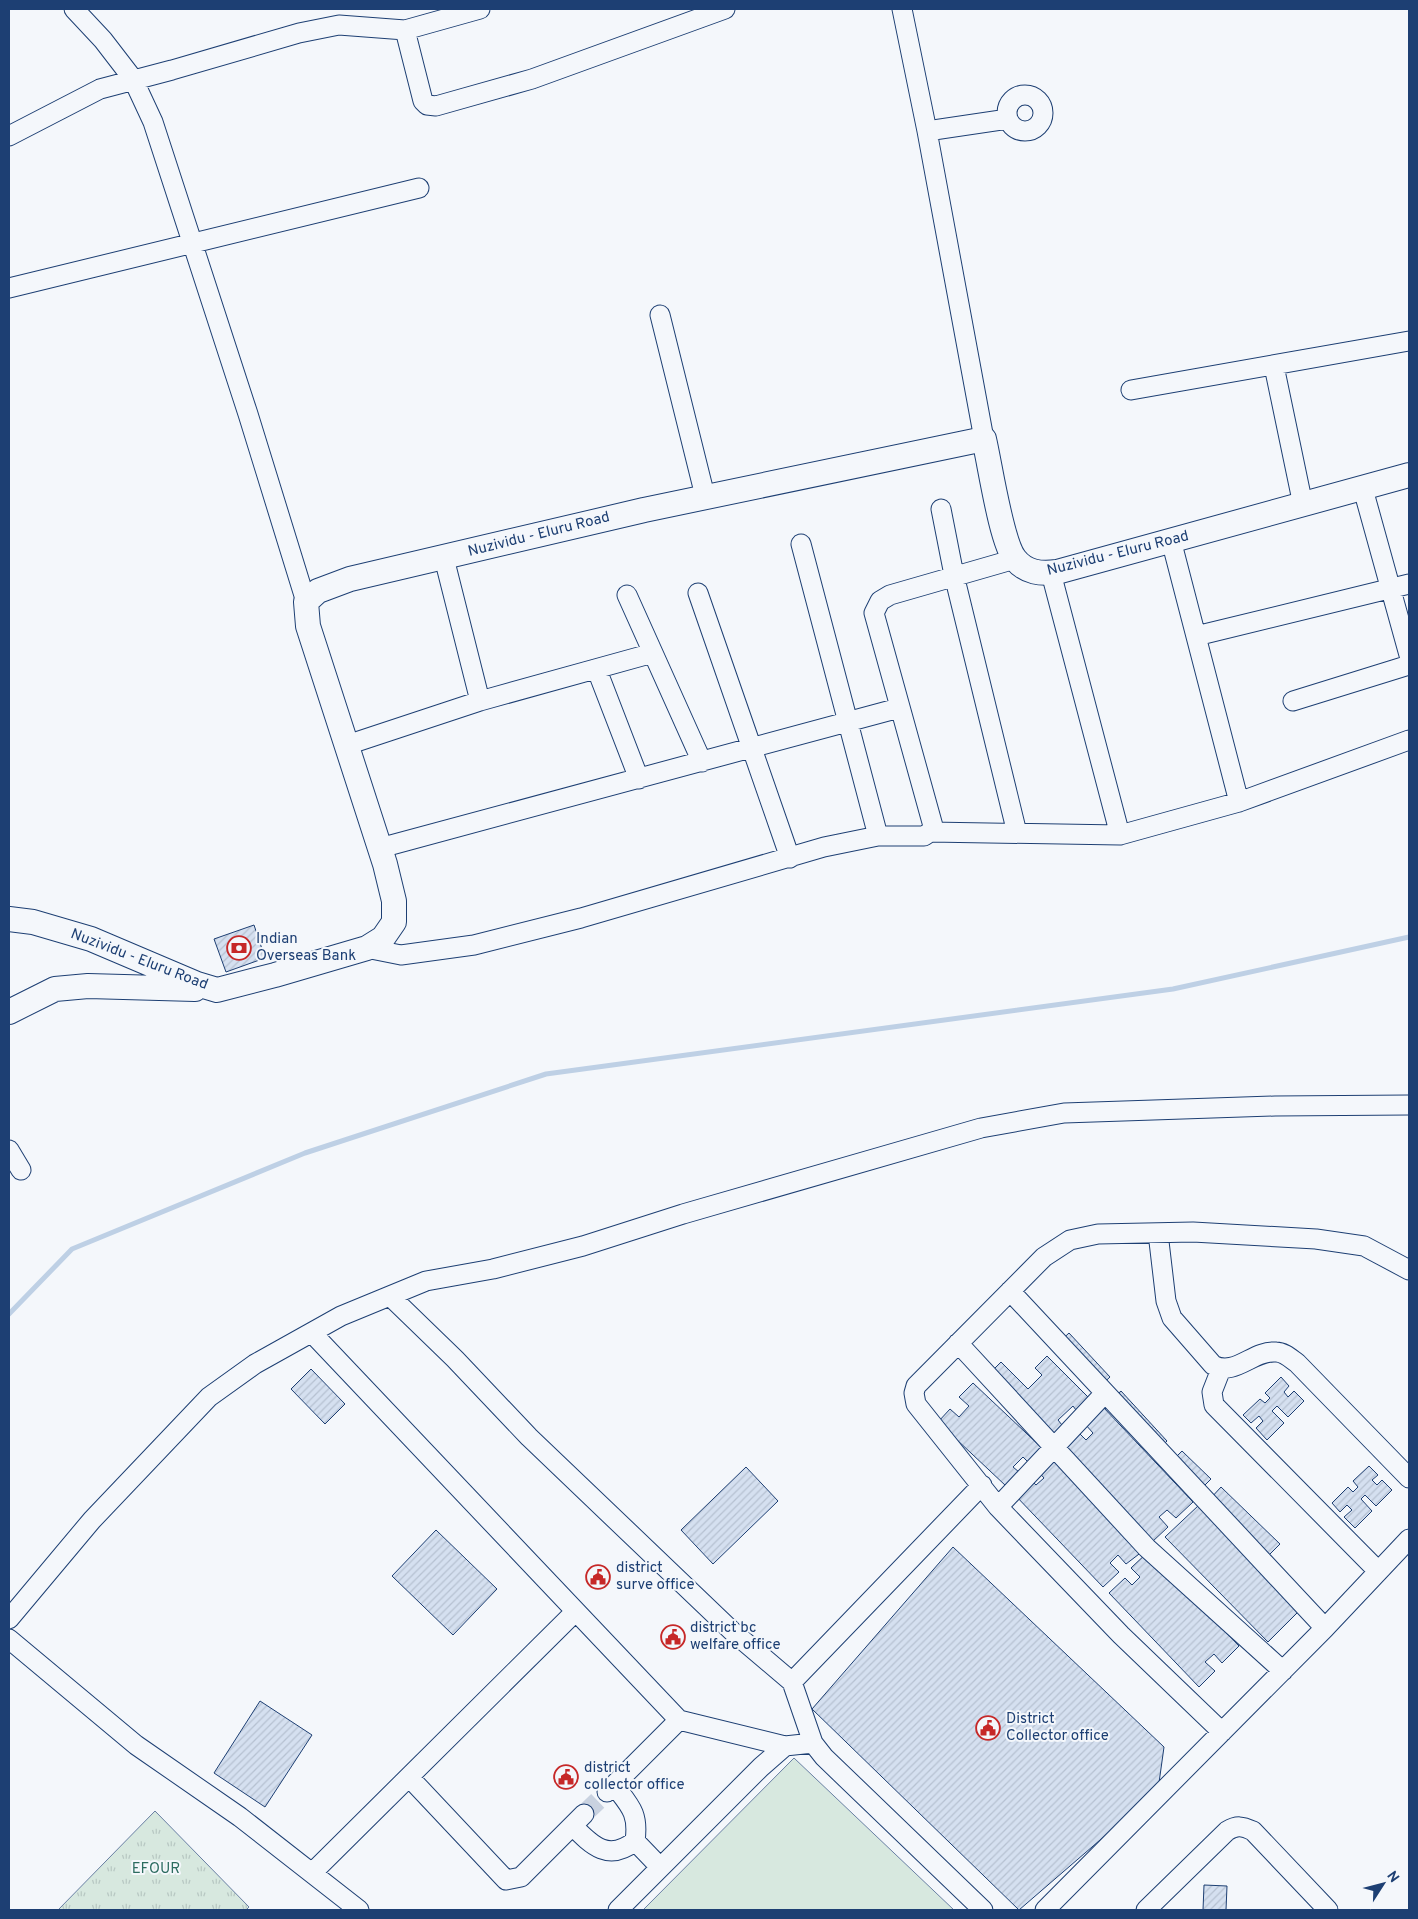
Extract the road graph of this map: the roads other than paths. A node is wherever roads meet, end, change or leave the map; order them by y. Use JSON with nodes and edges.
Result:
{"nodes":[{"id":1,"x":74,"y":9,"type":"edge"},
{"id":2,"x":480,"y":9,"type":"edge"},
{"id":3,"x":725,"y":9,"type":"edge"},
{"id":4,"x":902,"y":9,"type":"edge"},
{"id":5,"x":335,"y":17,"type":"edge"},
{"id":6,"x":405,"y":30,"type":"junction"},
{"id":7,"x":133,"y":79,"type":"junction"},
{"id":8,"x":1008,"y":118,"type":"dead end"},
{"id":9,"x":927,"y":131,"type":"junction"},
{"id":10,"x":10,"y":134,"type":"edge"},
{"id":11,"x":419,"y":188,"type":"dead end"},
{"id":12,"x":192,"y":242,"type":"junction"},
{"id":13,"x":9,"y":288,"type":"edge"},
{"id":14,"x":660,"y":315,"type":"dead end"},
{"id":15,"x":1409,"y":341,"type":"edge"},
{"id":16,"x":1274,"y":366,"type":"junction"},
{"id":17,"x":1131,"y":390,"type":"dead end"},
{"id":18,"x":984,"y":439,"type":"junction"},
{"id":19,"x":1409,"y":475,"type":"edge"},
{"id":20,"x":1363,"y":489,"type":"junction"},
{"id":21,"x":705,"y":496,"type":"junction"},
{"id":22,"x":1303,"y":505,"type":"junction"},
{"id":23,"x":941,"y":509,"type":"dead end"},
{"id":24,"x":1171,"y":540,"type":"junction"},
{"id":25,"x":801,"y":544,"type":"dead end"},
{"id":26,"x":444,"y":558,"type":"junction"},
{"id":27,"x":1015,"y":559,"type":"junction"},
{"id":28,"x":1051,"y":573,"type":"junction"},
{"id":29,"x":954,"y":575,"type":"junction"},
{"id":30,"x":1409,"y":584,"type":"edge"},
{"id":31,"x":1391,"y":589,"type":"junction"},
{"id":32,"x":698,"y":593,"type":"dead end"},
{"id":33,"x":627,"y":594,"type":"dead end"},
{"id":34,"x":306,"y":602,"type":"junction"},
{"id":35,"x":1196,"y":636,"type":"junction"},
{"id":36,"x":653,"y":654,"type":"junction"},
{"id":37,"x":1409,"y":655,"type":"edge"},
{"id":38,"x":1409,"y":665,"type":"edge"},
{"id":39,"x":597,"y":670,"type":"junction"},
{"id":40,"x":480,"y":701,"type":"junction"},
{"id":41,"x":1293,"y":701,"type":"dead end"},
{"id":42,"x":899,"y":708,"type":"junction"},
{"id":43,"x":846,"y":722,"type":"junction"},
{"id":44,"x":1409,"y":740,"type":"edge"},
{"id":45,"x":347,"y":744,"type":"junction"},
{"id":46,"x":751,"y":748,"type":"junction"},
{"id":47,"x":702,"y":762,"type":"junction"},
{"id":48,"x":639,"y":779,"type":"junction"},
{"id":49,"x":1238,"y":802,"type":"junction"},
{"id":50,"x":930,"y":832,"type":"junction"},
{"id":51,"x":1017,"y":833,"type":"junction"},
{"id":52,"x":1120,"y":835,"type":"junction"},
{"id":53,"x":878,"y":836,"type":"junction"},
{"id":54,"x":380,"y":848,"type":"junction"},
{"id":55,"x":790,"y":858,"type":"junction"},
{"id":56,"x":9,"y":919,"type":"edge"},
{"id":57,"x":366,"y":948,"type":"junction"},
{"id":58,"x":217,"y":990,"type":"junction"},
{"id":59,"x":9,"y":1012,"type":"edge"},
{"id":60,"x":1409,"y":1105,"type":"edge"},
{"id":61,"x":9,"y":1150,"type":"edge"},
{"id":62,"x":20,"y":1170,"type":"dead end"},
{"id":63,"x":1158,"y":1233,"type":"junction"},
{"id":64,"x":1409,"y":1270,"type":"edge"},
{"id":65,"x":1010,"y":1291,"type":"junction"},
{"id":66,"x":390,"y":1296,"type":"junction"},
{"id":67,"x":312,"y":1333,"type":"junction"},
{"id":68,"x":958,"y":1343,"type":"junction"},
{"id":69,"x":1221,"y":1369,"type":"junction"},
{"id":70,"x":1105,"y":1394,"type":"junction"},
{"id":71,"x":1053,"y":1448,"type":"junction"},
{"id":72,"x":1409,"y":1478,"type":"edge"},
{"id":73,"x":982,"y":1485,"type":"junction"},
{"id":74,"x":998,"y":1507,"type":"junction"},
{"id":75,"x":1409,"y":1539,"type":"edge"},
{"id":76,"x":1378,"y":1571,"type":"junction"},
{"id":77,"x":575,"y":1612,"type":"junction"},
{"id":78,"x":9,"y":1619,"type":"edge"},
{"id":79,"x":1326,"y":1628,"type":"junction"},
{"id":80,"x":9,"y":1639,"type":"edge"},
{"id":81,"x":1283,"y":1671,"type":"junction"},
{"id":82,"x":792,"y":1682,"type":"junction"},
{"id":83,"x":679,"y":1720,"type":"junction"},
{"id":84,"x":1222,"y":1732,"type":"junction"},
{"id":85,"x":813,"y":1744,"type":"junction"},
{"id":86,"x":785,"y":1746,"type":"junction"},
{"id":87,"x":409,"y":1777,"type":"junction"},
{"id":88,"x":635,"y":1841,"type":"junction"},
{"id":89,"x":660,"y":1867,"type":"junction"},
{"id":90,"x":312,"y":1873,"type":"junction"},
{"id":91,"x":359,"y":1910,"type":"edge"},
{"id":92,"x":618,"y":1910,"type":"edge"},
{"id":93,"x":983,"y":1910,"type":"edge"},
{"id":94,"x":1045,"y":1910,"type":"edge"},
{"id":95,"x":1146,"y":1910,"type":"edge"},
{"id":96,"x":1328,"y":1910,"type":"edge"}],
"edges":[{"from":1,"to":7,"type":"street"},
{"from":2,"to":6,"type":"street"},
{"from":3,"to":6,"type":"street"},
{"from":4,"to":9,"type":"street"},
{"from":5,"to":6,"type":"street"},
{"from":5,"to":7,"type":"street"},
{"from":7,"to":10,"type":"street"},
{"from":7,"to":12,"type":"street"},
{"from":8,"to":9,"type":"street"},
{"from":9,"to":18,"type":"street"},
{"from":11,"to":12,"type":"street"},
{"from":12,"to":13,"type":"street"},
{"from":12,"to":34,"type":"street"},
{"from":14,"to":21,"type":"street"},
{"from":15,"to":16,"type":"street"},
{"from":16,"to":17,"type":"street"},
{"from":16,"to":22,"type":"street"},
{"from":18,"to":21,"type":"main road","name":"Nuzividu - Eluru Road"},
{"from":18,"to":27,"type":"main road"},
{"from":19,"to":20,"type":"main road","name":"Nuzividu - Eluru Road"},
{"from":20,"to":22,"type":"main road","name":"Nuzividu - Eluru Road"},
{"from":20,"to":31,"type":"street"},
{"from":21,"to":26,"type":"main road","name":"Nuzividu - Eluru Road"},
{"from":22,"to":24,"type":"main road","name":"Nuzividu - Eluru Road"},
{"from":23,"to":29,"type":"street"},
{"from":24,"to":28,"type":"main road","name":"Nuzividu - Eluru Road"},
{"from":24,"to":35,"type":"street"},
{"from":25,"to":43,"type":"street"},
{"from":26,"to":34,"type":"main road","name":"Nuzividu - Eluru Road"},
{"from":26,"to":40,"type":"street"},
{"from":27,"to":28,"type":"main road","name":"Nuzividu - Eluru Road"},
{"from":27,"to":29,"type":"street"},
{"from":28,"to":52,"type":"street"},
{"from":29,"to":42,"type":"street"},
{"from":29,"to":51,"type":"street"},
{"from":30,"to":31,"type":"street"},
{"from":31,"to":35,"type":"street"},
{"from":31,"to":37,"type":"street"},
{"from":32,"to":46,"type":"street"},
{"from":33,"to":36,"type":"street"},
{"from":34,"to":45,"type":"main road","name":"Nuzividu - Eluru Road"},
{"from":35,"to":49,"type":"street"},
{"from":36,"to":39,"type":"street"},
{"from":36,"to":47,"type":"street"},
{"from":38,"to":41,"type":"street"},
{"from":39,"to":40,"type":"street"},
{"from":39,"to":48,"type":"street"},
{"from":40,"to":45,"type":"street"},
{"from":42,"to":43,"type":"street"},
{"from":42,"to":50,"type":"street"},
{"from":43,"to":46,"type":"street"},
{"from":43,"to":53,"type":"street"},
{"from":44,"to":49,"type":"street"},
{"from":45,"to":54,"type":"main road","name":"Nuzividu - Eluru Road"},
{"from":46,"to":47,"type":"street"},
{"from":46,"to":55,"type":"street"},
{"from":47,"to":48,"type":"street"},
{"from":48,"to":54,"type":"street"},
{"from":49,"to":52,"type":"street"},
{"from":50,"to":51,"type":"street"},
{"from":50,"to":53,"type":"street"},
{"from":51,"to":52,"type":"street"},
{"from":53,"to":55,"type":"street"},
{"from":54,"to":57,"type":"main road","name":"Nuzividu - Eluru Road"},
{"from":55,"to":57,"type":"street"},
{"from":56,"to":58,"type":"main road","name":"Nuzividu - Eluru Road"},
{"from":57,"to":58,"type":"main road","name":"Nuzividu - Eluru Road"},
{"from":58,"to":59,"type":"main road"},
{"from":60,"to":66,"type":"street"},
{"from":61,"to":62,"type":"street"},
{"from":63,"to":64,"type":"street"},
{"from":63,"to":65,"type":"street"},
{"from":63,"to":69,"type":"street"},
{"from":65,"to":68,"type":"street"},
{"from":65,"to":70,"type":"street"},
{"from":66,"to":67,"type":"street"},
{"from":66,"to":82,"type":"street"},
{"from":67,"to":77,"type":"street"},
{"from":67,"to":78,"type":"street"},
{"from":68,"to":71,"type":"street"},
{"from":68,"to":73,"type":"street"},
{"from":69,"to":72,"type":"street"},
{"from":69,"to":76,"type":"street"},
{"from":70,"to":71,"type":"street"},
{"from":70,"to":79,"type":"street"},
{"from":71,"to":74,"type":"street"},
{"from":71,"to":81,"type":"street"},
{"from":73,"to":74,"type":"street"},
{"from":73,"to":82,"type":"street"},
{"from":74,"to":84,"type":"street"},
{"from":75,"to":76,"type":"street"},
{"from":76,"to":79,"type":"street"},
{"from":77,"to":83,"type":"street"},
{"from":77,"to":87,"type":"street"},
{"from":79,"to":81,"type":"street"},
{"from":80,"to":90,"type":"street"},
{"from":81,"to":84,"type":"street"},
{"from":82,"to":85,"type":"street"},
{"from":83,"to":86,"type":"street"},
{"from":83,"to":88,"type":"street"},
{"from":84,"to":94,"type":"street"},
{"from":85,"to":86,"type":"street"},
{"from":85,"to":93,"type":"street"},
{"from":86,"to":89,"type":"street"},
{"from":87,"to":88,"type":"street"},
{"from":87,"to":90,"type":"street"},
{"from":88,"to":89,"type":"street"},
{"from":89,"to":92,"type":"street"},
{"from":90,"to":91,"type":"street"},
{"from":95,"to":96,"type":"street"}]}
